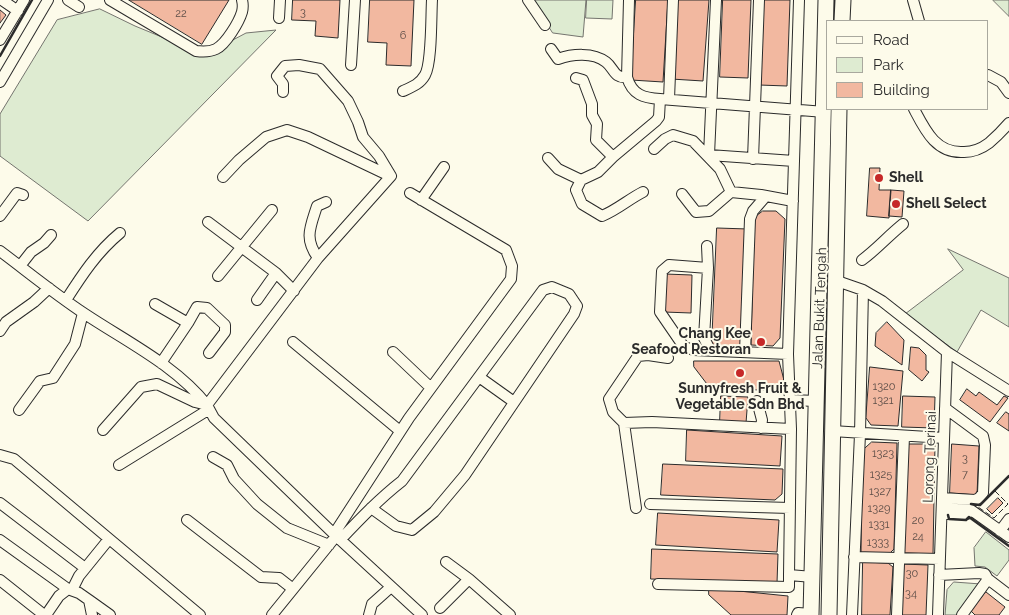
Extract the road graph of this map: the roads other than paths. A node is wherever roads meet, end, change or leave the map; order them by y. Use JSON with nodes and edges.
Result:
{"nodes":[{"id":1,"x":2,"y":0,"type":"edge"},
{"id":2,"x":24,"y":0,"type":"edge"},
{"id":3,"x":48,"y":0,"type":"edge"},
{"id":4,"x":68,"y":0,"type":"edge"},
{"id":5,"x":110,"y":0,"type":"edge"},
{"id":6,"x":242,"y":0,"type":"edge"},
{"id":7,"x":280,"y":0,"type":"edge"},
{"id":8,"x":356,"y":0,"type":"edge"},
{"id":9,"x":432,"y":0,"type":"edge"},
{"id":10,"x":528,"y":0,"type":"edge"},
{"id":11,"x":629,"y":0,"type":"edge"},
{"id":12,"x":673,"y":0,"type":"edge"},
{"id":13,"x":716,"y":0,"type":"edge"},
{"id":14,"x":759,"y":0,"type":"edge"},
{"id":15,"x":799,"y":0,"type":"edge"},
{"id":16,"x":826,"y":0,"type":"edge"},
{"id":17,"x":843,"y":0,"type":"edge"},
{"id":18,"x":914,"y":0,"type":"edge"},
{"id":19,"x":79,"y":7,"type":"dead end"},
{"id":20,"x":18,"y":11,"type":"junction"},
{"id":21,"x":279,"y":18,"type":"dead end"},
{"id":22,"x":827,"y":20,"type":"edge"},
{"id":23,"x":842,"y":20,"type":"edge"},
{"id":24,"x":919,"y":20,"type":"edge"},
{"id":25,"x":545,"y":25,"type":"dead end"},
{"id":26,"x":0,"y":40,"type":"edge"},
{"id":27,"x":551,"y":49,"type":"dead end"},
{"id":28,"x":0,"y":60,"type":"edge"},
{"id":29,"x":351,"y":65,"type":"dead end"},
{"id":30,"x":10,"y":66,"type":"junction"},
{"id":31,"x":989,"y":76,"type":"edge"},
{"id":32,"x":576,"y":78,"type":"dead end"},
{"id":33,"x":0,"y":82,"type":"edge"},
{"id":34,"x":629,"y":82,"type":"junction"},
{"id":35,"x":403,"y":91,"type":"dead end"},
{"id":36,"x":283,"y":92,"type":"dead end"},
{"id":37,"x":1009,"y":93,"type":"edge"},
{"id":38,"x":665,"y":99,"type":"junction"},
{"id":39,"x":712,"y":103,"type":"junction"},
{"id":40,"x":756,"y":106,"type":"junction"},
{"id":41,"x":796,"y":110,"type":"junction"},
{"id":42,"x":832,"y":110,"type":"edge"},
{"id":43,"x":914,"y":110,"type":"edge"},
{"id":44,"x":1009,"y":123,"type":"edge"},
{"id":45,"x":654,"y":149,"type":"dead end"},
{"id":46,"x":613,"y":157,"type":"junction"},
{"id":47,"x":548,"y":158,"type":"dead end"},
{"id":48,"x":753,"y":159,"type":"junction"},
{"id":49,"x":794,"y":162,"type":"junction"},
{"id":50,"x":444,"y":167,"type":"dead end"},
{"id":51,"x":391,"y":176,"type":"junction"},
{"id":52,"x":223,"y":177,"type":"dead end"},
{"id":53,"x":581,"y":180,"type":"junction"},
{"id":54,"x":643,"y":192,"type":"dead end"},
{"id":55,"x":731,"y":192,"type":"junction"},
{"id":56,"x":410,"y":193,"type":"dead end"},
{"id":57,"x":682,"y":194,"type":"dead end"},
{"id":58,"x":23,"y":195,"type":"dead end"},
{"id":59,"x":766,"y":196,"type":"junction"},
{"id":60,"x":421,"y":200,"type":"junction"},
{"id":61,"x":793,"y":201,"type":"junction"},
{"id":62,"x":326,"y":202,"type":"dead end"},
{"id":63,"x":272,"y":210,"type":"dead end"},
{"id":64,"x":0,"y":216,"type":"edge"},
{"id":65,"x":208,"y":222,"type":"dead end"},
{"id":66,"x":903,"y":224,"type":"dead end"},
{"id":67,"x":120,"y":232,"type":"dead end"},
{"id":68,"x":51,"y":235,"type":"dead end"},
{"id":69,"x":708,"y":246,"type":"dead end"},
{"id":70,"x":242,"y":248,"type":"junction"},
{"id":71,"x":0,"y":251,"type":"edge"},
{"id":72,"x":318,"y":258,"type":"junction"},
{"id":73,"x":862,"y":260,"type":"dead end"},
{"id":74,"x":20,"y":266,"type":"junction"},
{"id":75,"x":708,"y":268,"type":"junction"},
{"id":76,"x":276,"y":273,"type":"junction"},
{"id":77,"x":218,"y":276,"type":"dead end"},
{"id":78,"x":836,"y":281,"type":"junction"},
{"id":79,"x":49,"y":288,"type":"junction"},
{"id":80,"x":863,"y":290,"type":"junction"},
{"id":81,"x":294,"y":291,"type":"junction"},
{"id":82,"x":66,"y":300,"type":"junction"},
{"id":83,"x":256,"y":300,"type":"dead end"},
{"id":84,"x":155,"y":304,"type":"dead end"},
{"id":85,"x":83,"y":313,"type":"junction"},
{"id":86,"x":188,"y":323,"type":"junction"},
{"id":87,"x":0,"y":331,"type":"edge"},
{"id":88,"x":293,"y":342,"type":"dead end"},
{"id":89,"x":710,"y":350,"type":"junction"},
{"id":90,"x":393,"y":352,"type":"dead end"},
{"id":91,"x":746,"y":352,"type":"junction"},
{"id":92,"x":947,"y":352,"type":"junction"},
{"id":93,"x":209,"y":353,"type":"dead end"},
{"id":94,"x":788,"y":354,"type":"junction"},
{"id":95,"x":668,"y":358,"type":"dead end"},
{"id":96,"x":161,"y":362,"type":"junction"},
{"id":97,"x":479,"y":377,"type":"junction"},
{"id":98,"x":431,"y":388,"type":"junction"},
{"id":99,"x":1009,"y":391,"type":"edge"},
{"id":100,"x":790,"y":400,"type":"junction"},
{"id":101,"x":757,"y":401,"type":"dead end"},
{"id":102,"x":817,"y":401,"type":"junction"},
{"id":103,"x":514,"y":402,"type":"junction"},
{"id":104,"x":208,"y":407,"type":"junction"},
{"id":105,"x":945,"y":408,"type":"junction"},
{"id":106,"x":19,"y":410,"type":"dead end"},
{"id":107,"x":624,"y":423,"type":"junction"},
{"id":108,"x":761,"y":428,"type":"junction"},
{"id":109,"x":791,"y":429,"type":"junction"},
{"id":110,"x":102,"y":430,"type":"dead end"},
{"id":111,"x":400,"y":431,"type":"junction"},
{"id":112,"x":832,"y":431,"type":"junction"},
{"id":113,"x":860,"y":434,"type":"junction"},
{"id":114,"x":904,"y":436,"type":"junction"},
{"id":115,"x":944,"y":438,"type":"junction"},
{"id":116,"x":0,"y":454,"type":"edge"},
{"id":117,"x":213,"y":457,"type":"dead end"},
{"id":118,"x":119,"y":465,"type":"dead end"},
{"id":119,"x":0,"y":503,"type":"edge"},
{"id":120,"x":650,"y":504,"type":"dead end"},
{"id":121,"x":942,"y":507,"type":"junction"},
{"id":122,"x":371,"y":508,"type":"junction"},
{"id":123,"x":636,"y":508,"type":"dead end"},
{"id":124,"x":790,"y":508,"type":"junction"},
{"id":125,"x":1009,"y":519,"type":"edge"},
{"id":126,"x":187,"y":520,"type":"dead end"},
{"id":127,"x":1000,"y":531,"type":"junction"},
{"id":128,"x":337,"y":536,"type":"junction"},
{"id":129,"x":1009,"y":537,"type":"edge"},
{"id":130,"x":109,"y":539,"type":"junction"},
{"id":131,"x":0,"y":540,"type":"edge"},
{"id":132,"x":329,"y":545,"type":"junction"},
{"id":133,"x":854,"y":558,"type":"junction"},
{"id":134,"x":898,"y":559,"type":"junction"},
{"id":135,"x":940,"y":561,"type":"junction"},
{"id":136,"x":446,"y":562,"type":"dead end"},
{"id":137,"x":85,"y":568,"type":"junction"},
{"id":138,"x":789,"y":575,"type":"junction"},
{"id":139,"x":939,"y":575,"type":"junction"},
{"id":140,"x":813,"y":577,"type":"junction"},
{"id":141,"x":469,"y":578,"type":"junction"},
{"id":142,"x":988,"y":579,"type":"junction"},
{"id":143,"x":0,"y":580,"type":"edge"},
{"id":144,"x":658,"y":584,"type":"dead end"},
{"id":145,"x":391,"y":587,"type":"junction"},
{"id":146,"x":293,"y":589,"type":"junction"},
{"id":147,"x":70,"y":590,"type":"junction"},
{"id":148,"x":1009,"y":595,"type":"edge"},
{"id":149,"x":89,"y":600,"type":"junction"},
{"id":150,"x":372,"y":604,"type":"junction"},
{"id":151,"x":440,"y":608,"type":"dead end"},
{"id":152,"x":45,"y":615,"type":"edge"},
{"id":153,"x":92,"y":615,"type":"edge"},
{"id":154,"x":110,"y":615,"type":"edge"},
{"id":155,"x":200,"y":615,"type":"edge"},
{"id":156,"x":272,"y":615,"type":"edge"},
{"id":157,"x":361,"y":615,"type":"edge"},
{"id":158,"x":369,"y":615,"type":"edge"},
{"id":159,"x":422,"y":615,"type":"edge"},
{"id":160,"x":510,"y":615,"type":"edge"},
{"id":161,"x":806,"y":615,"type":"edge"},
{"id":162,"x":829,"y":615,"type":"edge"},
{"id":163,"x":852,"y":615,"type":"edge"},
{"id":164,"x":897,"y":615,"type":"edge"},
{"id":165,"x":938,"y":615,"type":"edge"},
{"id":166,"x":962,"y":615,"type":"edge"}],
"edges":[{"from":1,"to":20,"type":"street"},
{"from":2,"to":20,"type":"street"},
{"from":3,"to":30,"type":"street"},
{"from":4,"to":19,"type":"street"},
{"from":5,"to":6,"type":"street"},
{"from":7,"to":21,"type":"street"},
{"from":8,"to":29,"type":"street"},
{"from":9,"to":35,"type":"street"},
{"from":10,"to":25,"type":"street"},
{"from":11,"to":34,"type":"street"},
{"from":12,"to":38,"type":"street"},
{"from":13,"to":39,"type":"street"},
{"from":14,"to":40,"type":"street"},
{"from":15,"to":41,"type":"street"},
{"from":16,"to":22,"type":"highway","name":"Jalan Bukit Tengah"},
{"from":17,"to":23,"type":"highway"},
{"from":18,"to":24,"type":"street"},
{"from":20,"to":26,"type":"street"},
{"from":27,"to":34,"type":"street"},
{"from":28,"to":30,"type":"street"},
{"from":30,"to":33,"type":"street"},
{"from":31,"to":37,"type":"street"},
{"from":32,"to":46,"type":"street"},
{"from":34,"to":38,"type":"street"},
{"from":36,"to":51,"type":"street"},
{"from":38,"to":39,"type":"street"},
{"from":38,"to":46,"type":"street"},
{"from":39,"to":40,"type":"street"},
{"from":39,"to":48,"type":"street"},
{"from":40,"to":41,"type":"street"},
{"from":40,"to":48,"type":"street"},
{"from":41,"to":42,"type":"street"},
{"from":41,"to":49,"type":"street"},
{"from":42,"to":78,"type":"highway","name":"Jalan Bukit Tengah"},
{"from":42,"to":102,"type":"highway","name":"Jalan Bukit Tengah"},
{"from":43,"to":44,"type":"street"},
{"from":45,"to":55,"type":"street"},
{"from":46,"to":53,"type":"street"},
{"from":47,"to":53,"type":"street"},
{"from":48,"to":49,"type":"street"},
{"from":49,"to":61,"type":"street"},
{"from":50,"to":60,"type":"street"},
{"from":51,"to":52,"type":"street"},
{"from":51,"to":72,"type":"street"},
{"from":53,"to":54,"type":"street"},
{"from":55,"to":57,"type":"street"},
{"from":55,"to":59,"type":"street"},
{"from":56,"to":60,"type":"street"},
{"from":58,"to":64,"type":"street"},
{"from":59,"to":61,"type":"street"},
{"from":59,"to":91,"type":"street"},
{"from":60,"to":98,"type":"street"},
{"from":61,"to":94,"type":"street"},
{"from":62,"to":72,"type":"street"},
{"from":63,"to":70,"type":"street"},
{"from":65,"to":70,"type":"street"},
{"from":66,"to":73,"type":"street"},
{"from":67,"to":82,"type":"street"},
{"from":68,"to":74,"type":"street"},
{"from":69,"to":75,"type":"street"},
{"from":70,"to":76,"type":"street"},
{"from":70,"to":77,"type":"street"},
{"from":71,"to":74,"type":"street"},
{"from":72,"to":81,"type":"street"},
{"from":74,"to":79,"type":"street"},
{"from":75,"to":89,"type":"street"},
{"from":75,"to":89,"type":"street"},
{"from":76,"to":81,"type":"street"},
{"from":76,"to":83,"type":"street"},
{"from":78,"to":80,"type":"street"},
{"from":78,"to":112,"type":"highway","name":"Jalan Bukit Tengah"},
{"from":79,"to":82,"type":"street"},
{"from":79,"to":87,"type":"street"},
{"from":80,"to":92,"type":"street"},
{"from":80,"to":113,"type":"street"},
{"from":81,"to":104,"type":"street"},
{"from":82,"to":85,"type":"street"},
{"from":84,"to":86,"type":"street"},
{"from":85,"to":96,"type":"street"},
{"from":85,"to":106,"type":"street"},
{"from":86,"to":93,"type":"street"},
{"from":86,"to":96,"type":"street"},
{"from":88,"to":111,"type":"street"},
{"from":89,"to":91,"type":"street"},
{"from":90,"to":98,"type":"street"},
{"from":91,"to":94,"type":"street"},
{"from":92,"to":99,"type":"street"},
{"from":92,"to":105,"type":"street","name":"Lorong Terinai"},
{"from":94,"to":100,"type":"street"},
{"from":95,"to":107,"type":"street"},
{"from":96,"to":104,"type":"street"},
{"from":97,"to":103,"type":"street"},
{"from":97,"to":103,"type":"street"},
{"from":97,"to":122,"type":"street"},
{"from":98,"to":111,"type":"street"},
{"from":100,"to":102,"type":"street"},
{"from":100,"to":109,"type":"street"},
{"from":101,"to":108,"type":"street"},
{"from":102,"to":140,"type":"highway","name":"Jalan Bukit Tengah"},
{"from":103,"to":122,"type":"street"},
{"from":104,"to":110,"type":"street"},
{"from":104,"to":118,"type":"street"},
{"from":104,"to":128,"type":"street"},
{"from":105,"to":115,"type":"street","name":"Lorong Terinai"},
{"from":105,"to":121,"type":"street"},
{"from":107,"to":108,"type":"street"},
{"from":107,"to":123,"type":"street"},
{"from":108,"to":109,"type":"street"},
{"from":109,"to":124,"type":"street"},
{"from":111,"to":128,"type":"street"},
{"from":112,"to":113,"type":"street"},
{"from":112,"to":162,"type":"highway","name":"Jalan Bukit Tengah"},
{"from":113,"to":114,"type":"street"},
{"from":113,"to":133,"type":"street"},
{"from":114,"to":115,"type":"street"},
{"from":114,"to":134,"type":"street"},
{"from":115,"to":121,"type":"street","name":"Lorong Terinai"},
{"from":116,"to":130,"type":"street"},
{"from":117,"to":132,"type":"street"},
{"from":119,"to":137,"type":"street"},
{"from":120,"to":124,"type":"street"},
{"from":121,"to":127,"type":"street"},
{"from":121,"to":135,"type":"street","name":"Lorong Terinai"},
{"from":122,"to":128,"type":"street"},
{"from":124,"to":138,"type":"street"},
{"from":125,"to":127,"type":"street"},
{"from":126,"to":146,"type":"street"},
{"from":127,"to":129,"type":"street"},
{"from":128,"to":132,"type":"street"},
{"from":128,"to":145,"type":"street"},
{"from":130,"to":137,"type":"street"},
{"from":130,"to":155,"type":"street"},
{"from":131,"to":147,"type":"street"},
{"from":132,"to":146,"type":"street"},
{"from":133,"to":134,"type":"street"},
{"from":133,"to":163,"type":"street"},
{"from":134,"to":135,"type":"street"},
{"from":134,"to":164,"type":"street"},
{"from":135,"to":139,"type":"street","name":"Lorong Terinai"},
{"from":136,"to":141,"type":"street"},
{"from":137,"to":147,"type":"street"},
{"from":138,"to":140,"type":"street"},
{"from":138,"to":144,"type":"street"},
{"from":139,"to":142,"type":"street"},
{"from":139,"to":165,"type":"street","name":"Lorong Terinai"},
{"from":140,"to":161,"type":"highway","name":"Jalan Bukit Tengah"},
{"from":141,"to":151,"type":"street"},
{"from":141,"to":160,"type":"street"},
{"from":142,"to":148,"type":"street"},
{"from":142,"to":166,"type":"street"},
{"from":143,"to":152,"type":"street"},
{"from":145,"to":150,"type":"street"},
{"from":145,"to":159,"type":"street"},
{"from":146,"to":156,"type":"street"},
{"from":147,"to":149,"type":"street"},
{"from":147,"to":152,"type":"street"},
{"from":149,"to":153,"type":"street"},
{"from":149,"to":154,"type":"street"},
{"from":150,"to":157,"type":"street"},
{"from":150,"to":158,"type":"street"}]}
